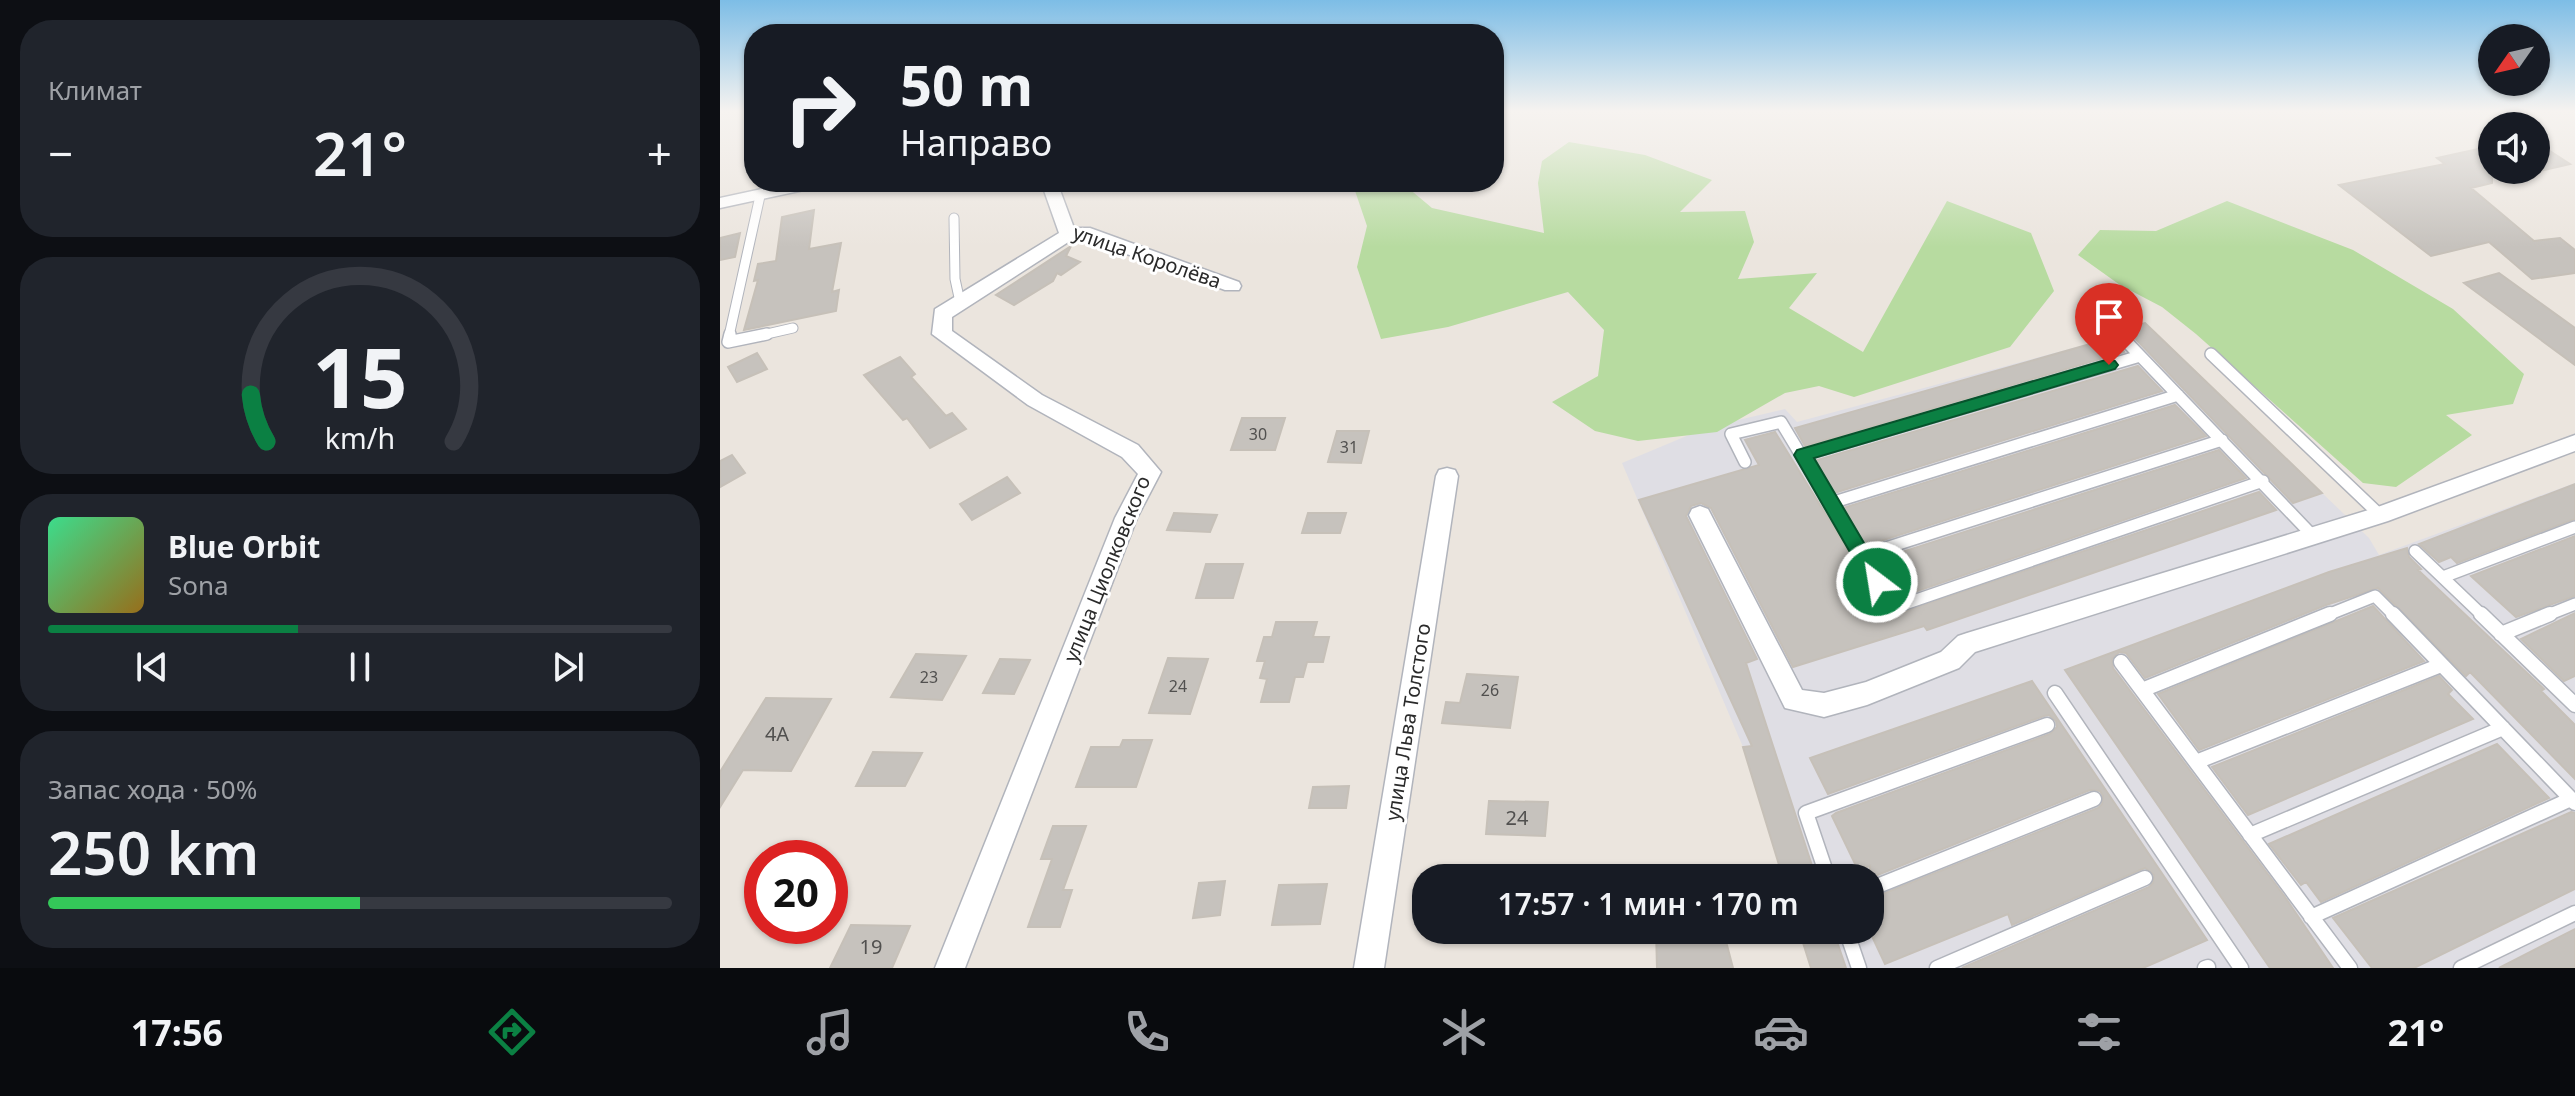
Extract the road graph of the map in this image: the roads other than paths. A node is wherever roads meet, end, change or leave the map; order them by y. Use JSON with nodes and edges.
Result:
{"nodes":[{"id":1,"x":777,"y":192,"type":"edge"},
{"id":2,"x":1053,"y":192,"type":"edge"},
{"id":3,"x":760,"y":196,"type":"junction"},
{"id":4,"x":720,"y":203,"type":"edge"},
{"id":5,"x":954,"y":218,"type":"dead end"},
{"id":6,"x":1068,"y":235,"type":"junction"},
{"id":7,"x":1232,"y":286,"type":"dead end"},
{"id":8,"x":960,"y":302,"type":"junction"},
{"id":9,"x":793,"y":328,"type":"dead end"},
{"id":10,"x":2123,"y":338,"type":"dead end"},
{"id":11,"x":2211,"y":354,"type":"dead end"},
{"id":12,"x":2140,"y":356,"type":"junction"},
{"id":13,"x":2178,"y":395,"type":"junction"},
{"id":14,"x":2222,"y":440,"type":"junction"},
{"id":15,"x":2575,"y":443,"type":"edge"},
{"id":16,"x":1803,"y":455,"type":"junction"},
{"id":17,"x":1745,"y":462,"type":"dead end"},
{"id":18,"x":1447,"y":476,"type":"dead end"},
{"id":19,"x":2263,"y":481,"type":"junction"},
{"id":20,"x":1831,"y":503,"type":"junction"},
{"id":21,"x":1700,"y":515,"type":"dead end"},
{"id":22,"x":2380,"y":515,"type":"junction"},
{"id":23,"x":2575,"y":527,"type":"edge"},
{"id":24,"x":2312,"y":535,"type":"junction"},
{"id":25,"x":2415,"y":551,"type":"dead end"},
{"id":26,"x":1861,"y":556,"type":"junction"},
{"id":27,"x":2443,"y":577,"type":"junction"},
{"id":28,"x":2575,"y":604,"type":"edge"},
{"id":29,"x":2501,"y":634,"type":"junction"},
{"id":30,"x":2121,"y":662,"type":"dead end"},
{"id":31,"x":2441,"y":665,"type":"junction"},
{"id":32,"x":2142,"y":690,"type":"junction"},
{"id":33,"x":2570,"y":692,"type":"edge"},
{"id":34,"x":2055,"y":693,"type":"dead end"},
{"id":35,"x":2575,"y":705,"type":"edge"},
{"id":36,"x":2047,"y":725,"type":"dead end"},
{"id":37,"x":2503,"y":728,"type":"junction"},
{"id":38,"x":2196,"y":762,"type":"junction"},
{"id":39,"x":2094,"y":799,"type":"dead end"},
{"id":40,"x":2573,"y":801,"type":"edge"},
{"id":41,"x":2250,"y":835,"type":"junction"},
{"id":42,"x":1823,"y":864,"type":"edge"},
{"id":43,"x":2145,"y":878,"type":"dead end"},
{"id":44,"x":1884,"y":883,"type":"edge"},
{"id":45,"x":2575,"y":913,"type":"edge"},
{"id":46,"x":2311,"y":917,"type":"junction"},
{"id":47,"x":1851,"y":944,"type":"edge"},
{"id":48,"x":950,"y":968,"type":"edge"},
{"id":49,"x":1369,"y":968,"type":"edge"},
{"id":50,"x":1859,"y":968,"type":"edge"},
{"id":51,"x":1937,"y":968,"type":"edge"},
{"id":52,"x":2241,"y":968,"type":"edge"},
{"id":53,"x":2350,"y":968,"type":"edge"},
{"id":54,"x":2461,"y":968,"type":"edge"}],
"edges":[{"from":1,"to":3,"type":"street"},
{"from":2,"to":6,"type":"street","name":"улица Королёва"},
{"from":3,"to":4,"type":"street"},
{"from":3,"to":9,"type":"lane"},
{"from":5,"to":8,"type":"lane"},
{"from":6,"to":7,"type":"street","name":"улица Королёва"},
{"from":6,"to":8,"type":"street","name":"улица Циолковского"},
{"from":8,"to":48,"type":"street","name":"улица Циолковского"},
{"from":10,"to":12,"type":"lane"},
{"from":11,"to":22,"type":"lane"},
{"from":12,"to":13,"type":"lane"},
{"from":12,"to":16,"type":"lane"},
{"from":13,"to":14,"type":"lane"},
{"from":13,"to":20,"type":"lane"},
{"from":14,"to":19,"type":"lane"},
{"from":14,"to":26,"type":"lane"},
{"from":15,"to":22,"type":"street"},
{"from":16,"to":17,"type":"lane"},
{"from":16,"to":20,"type":"lane"},
{"from":18,"to":49,"type":"street","name":"улица Льва Толстого"},
{"from":19,"to":24,"type":"lane"},
{"from":19,"to":26,"type":"lane"},
{"from":20,"to":26,"type":"lane"},
{"from":21,"to":24,"type":"street"},
{"from":22,"to":24,"type":"street"},
{"from":23,"to":27,"type":"lane"},
{"from":25,"to":27,"type":"lane"},
{"from":27,"to":29,"type":"lane"},
{"from":28,"to":29,"type":"lane"},
{"from":29,"to":33,"type":"lane"},
{"from":30,"to":32,"type":"lane"},
{"from":31,"to":32,"type":"lane"},
{"from":31,"to":37,"type":"lane"},
{"from":31,"to":38,"type":"lane"},
{"from":32,"to":38,"type":"lane"},
{"from":33,"to":35,"type":"lane"},
{"from":34,"to":52,"type":"lane"},
{"from":36,"to":42,"type":"lane"},
{"from":37,"to":40,"type":"lane"},
{"from":37,"to":41,"type":"lane"},
{"from":38,"to":41,"type":"lane"},
{"from":39,"to":44,"type":"lane"},
{"from":40,"to":46,"type":"lane"},
{"from":41,"to":46,"type":"lane"},
{"from":43,"to":51,"type":"lane"},
{"from":45,"to":54,"type":"lane"},
{"from":46,"to":53,"type":"lane"},
{"from":47,"to":50,"type":"lane"}]}
